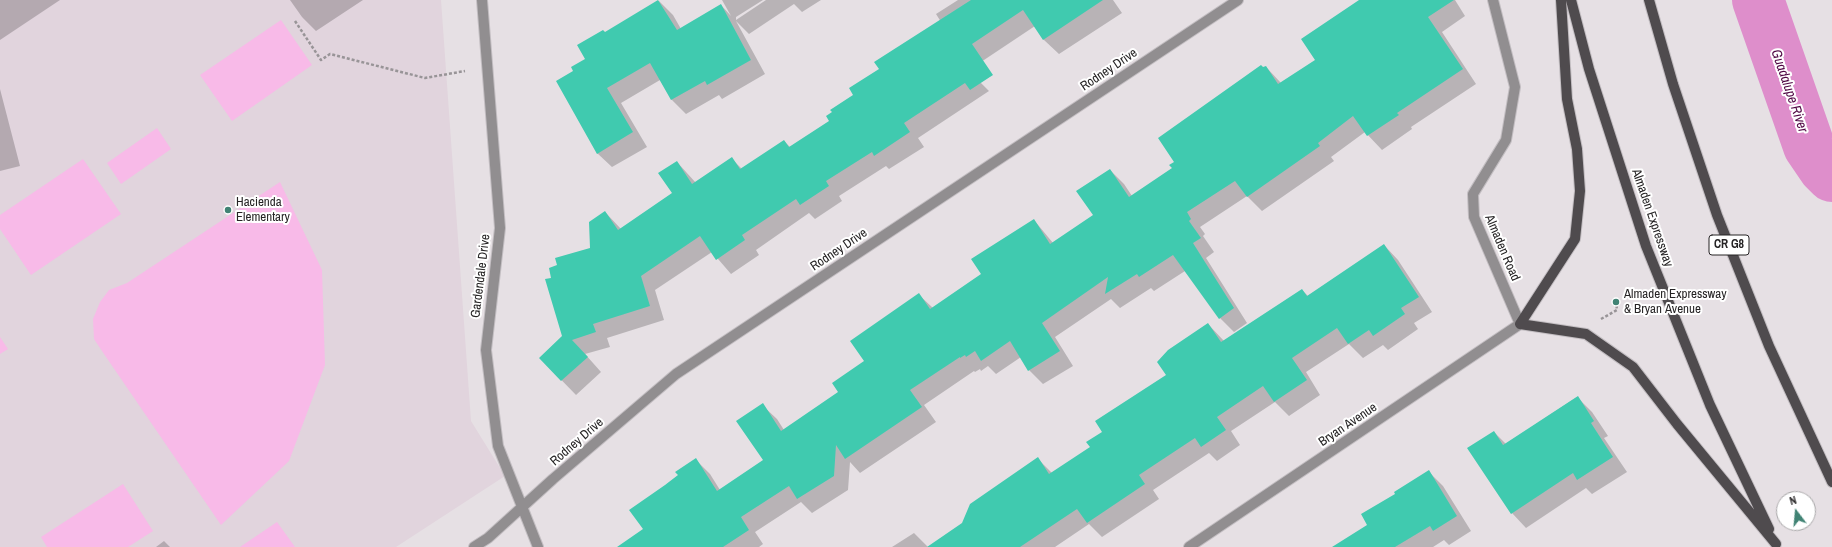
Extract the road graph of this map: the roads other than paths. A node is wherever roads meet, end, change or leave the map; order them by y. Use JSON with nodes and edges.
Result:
{"nodes":[{"id":1,"x":482,"y":0,"type":"edge"},
{"id":2,"x":1238,"y":0,"type":"edge"},
{"id":3,"x":1493,"y":0,"type":"edge"},
{"id":4,"x":1561,"y":0,"type":"edge"},
{"id":5,"x":1571,"y":0,"type":"edge"},
{"id":6,"x":1649,"y":0,"type":"edge"},
{"id":7,"x":1520,"y":324,"type":"junction"},
{"id":8,"x":1832,"y":482,"type":"edge"},
{"id":9,"x":522,"y":508,"type":"junction"},
{"id":10,"x":1776,"y":545,"type":"edge"},
{"id":11,"x":474,"y":547,"type":"edge"},
{"id":12,"x":538,"y":547,"type":"edge"},
{"id":13,"x":1189,"y":547,"type":"edge"}],
"edges":[{"from":1,"to":9,"type":"street","name":"Gardendale Drive"},
{"from":2,"to":9,"type":"street","name":"Rodney Drive"},
{"from":3,"to":7,"type":"street","name":"Almaden Road"},
{"from":4,"to":7,"type":"main road"},
{"from":5,"to":10,"type":"main road","name":"Almaden Expressway"},
{"from":6,"to":8,"type":"main road","number":"CR G8"},
{"from":7,"to":10,"type":"main road"},
{"from":7,"to":13,"type":"street","name":"Bryan Avenue"},
{"from":9,"to":11,"type":"street","name":"Rodney Drive"},
{"from":9,"to":12,"type":"street","name":"Gardendale Drive"}]}
